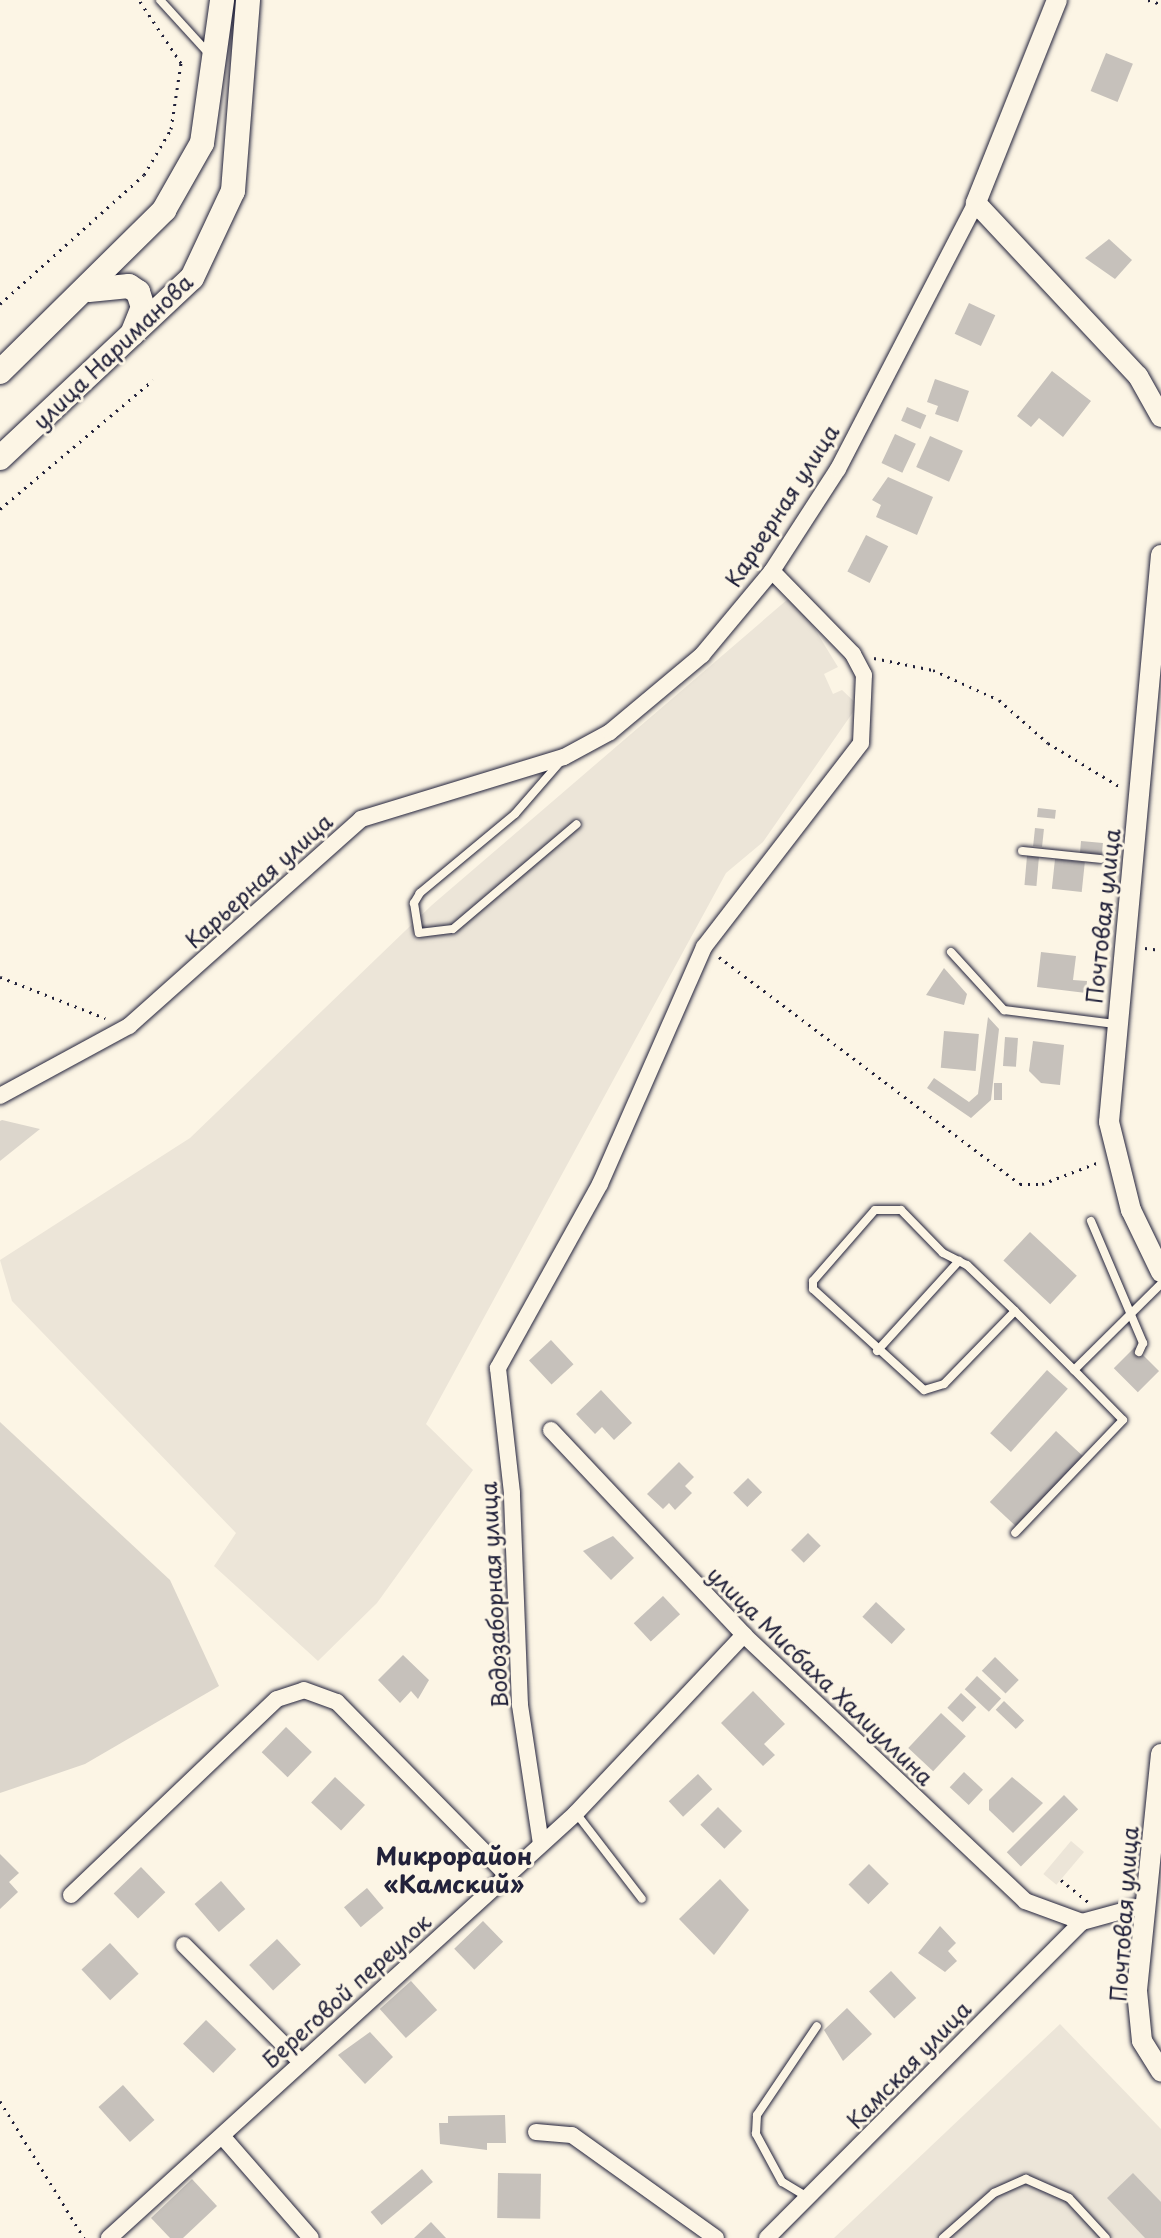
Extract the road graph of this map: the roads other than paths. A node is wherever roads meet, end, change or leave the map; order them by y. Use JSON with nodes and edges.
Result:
{"nodes":[{"id":1,"x":160,"y":0,"type":"edge"},
{"id":2,"x":222,"y":0,"type":"edge"},
{"id":3,"x":248,"y":0,"type":"edge"},
{"id":4,"x":1057,"y":0,"type":"edge"},
{"id":5,"x":218,"y":64,"type":"junction"},
{"id":6,"x":976,"y":203,"type":"junction"},
{"id":7,"x":89,"y":290,"type":"junction"},
{"id":8,"x":129,"y":339,"type":"junction"},
{"id":9,"x":0,"y":372,"type":"edge"},
{"id":10,"x":1161,"y":417,"type":"edge"},
{"id":11,"x":0,"y":458,"type":"edge"},
{"id":12,"x":1161,"y":555,"type":"edge"},
{"id":13,"x":772,"y":571,"type":"junction"},
{"id":14,"x":564,"y":757,"type":"junction"},
{"id":15,"x":577,"y":824,"type":"dead end"},
{"id":16,"x":1022,"y":851,"type":"dead end"},
{"id":17,"x":1101,"y":859,"type":"dead end"},
{"id":18,"x":951,"y":952,"type":"dead end"},
{"id":19,"x":1115,"y":1024,"type":"junction"},
{"id":20,"x":0,"y":1096,"type":"edge"},
{"id":21,"x":1091,"y":1221,"type":"dead end"},
{"id":22,"x":959,"y":1261,"type":"junction"},
{"id":23,"x":1161,"y":1272,"type":"edge"},
{"id":24,"x":1161,"y":1284,"type":"edge"},
{"id":25,"x":1015,"y":1311,"type":"junction"},
{"id":26,"x":1128,"y":1318,"type":"junction"},
{"id":27,"x":877,"y":1351,"type":"junction"},
{"id":28,"x":1139,"y":1352,"type":"dead end"},
{"id":29,"x":1074,"y":1370,"type":"junction"},
{"id":30,"x":551,"y":1430,"type":"dead end"},
{"id":31,"x":1015,"y":1533,"type":"dead end"},
{"id":32,"x":744,"y":1635,"type":"junction"},
{"id":33,"x":1161,"y":1754,"type":"edge"},
{"id":34,"x":576,"y":1813,"type":"junction"},
{"id":35,"x":541,"y":1844,"type":"junction"},
{"id":36,"x":508,"y":1876,"type":"junction"},
{"id":37,"x":71,"y":1895,"type":"dead end"},
{"id":38,"x":642,"y":1899,"type":"dead end"},
{"id":39,"x":1144,"y":1905,"type":"junction"},
{"id":40,"x":1082,"y":1922,"type":"junction"},
{"id":41,"x":184,"y":1945,"type":"dead end"},
{"id":42,"x":817,"y":2026,"type":"dead end"},
{"id":43,"x":299,"y":2060,"type":"junction"},
{"id":44,"x":1161,"y":2071,"type":"edge"},
{"id":45,"x":536,"y":2132,"type":"dead end"},
{"id":46,"x":222,"y":2136,"type":"junction"},
{"id":47,"x":809,"y":2198,"type":"junction"},
{"id":48,"x":109,"y":2238,"type":"edge"},
{"id":49,"x":311,"y":2238,"type":"edge"},
{"id":50,"x":716,"y":2238,"type":"edge"},
{"id":51,"x":767,"y":2238,"type":"edge"},
{"id":52,"x":943,"y":2238,"type":"edge"},
{"id":53,"x":1106,"y":2238,"type":"edge"}],
"edges":[{"from":1,"to":5,"type":"lane"},
{"from":2,"to":5,"type":"main road"},
{"from":3,"to":8,"type":"main road","name":"улица Нариманова"},
{"from":4,"to":6,"type":"street","name":"Карьерная улица"},
{"from":5,"to":7,"type":"main road"},
{"from":6,"to":10,"type":"street"},
{"from":6,"to":13,"type":"street","name":"Карьерная улица"},
{"from":7,"to":8,"type":"main road"},
{"from":7,"to":9,"type":"main road"},
{"from":8,"to":11,"type":"main road","name":"улица Нариманова"},
{"from":12,"to":19,"type":"street","name":"Почтовая улица"},
{"from":13,"to":14,"type":"street","name":"Карьерная улица"},
{"from":13,"to":35,"type":"street","name":"Водозаборная улица"},
{"from":14,"to":15,"type":"lane"},
{"from":14,"to":20,"type":"street","name":"Карьерная улица"},
{"from":16,"to":17,"type":"lane"},
{"from":18,"to":19,"type":"lane"},
{"from":19,"to":23,"type":"street","name":"Почтовая улица"},
{"from":21,"to":26,"type":"lane"},
{"from":22,"to":25,"type":"lane"},
{"from":22,"to":27,"type":"lane"},
{"from":22,"to":27,"type":"lane"},
{"from":24,"to":26,"type":"lane"},
{"from":25,"to":27,"type":"lane"},
{"from":25,"to":29,"type":"lane"},
{"from":26,"to":28,"type":"lane"},
{"from":26,"to":29,"type":"lane"},
{"from":29,"to":31,"type":"lane"},
{"from":30,"to":32,"type":"street","name":"улица Мисбаха Халиуллина"},
{"from":32,"to":34,"type":"street","name":"Береговой переулок"},
{"from":32,"to":40,"type":"street","name":"улица Мисбаха Халиуллина"},
{"from":33,"to":39,"type":"street","name":"Почтовая улица"},
{"from":34,"to":35,"type":"street","name":"Береговой переулок"},
{"from":34,"to":38,"type":"lane"},
{"from":35,"to":36,"type":"street","name":"Береговой переулок"},
{"from":36,"to":37,"type":"street"},
{"from":36,"to":43,"type":"street","name":"Береговой переулок"},
{"from":39,"to":40,"type":"street"},
{"from":39,"to":44,"type":"street","name":"Почтовая улица"},
{"from":40,"to":47,"type":"street","name":"Камская улица"},
{"from":41,"to":43,"type":"street"},
{"from":42,"to":47,"type":"lane"},
{"from":43,"to":46,"type":"street","name":"Береговой переулок"},
{"from":45,"to":50,"type":"street"},
{"from":46,"to":48,"type":"street","name":"Береговой переулок"},
{"from":46,"to":49,"type":"street"},
{"from":47,"to":51,"type":"street","name":"Камская улица"},
{"from":52,"to":53,"type":"lane"}]}
